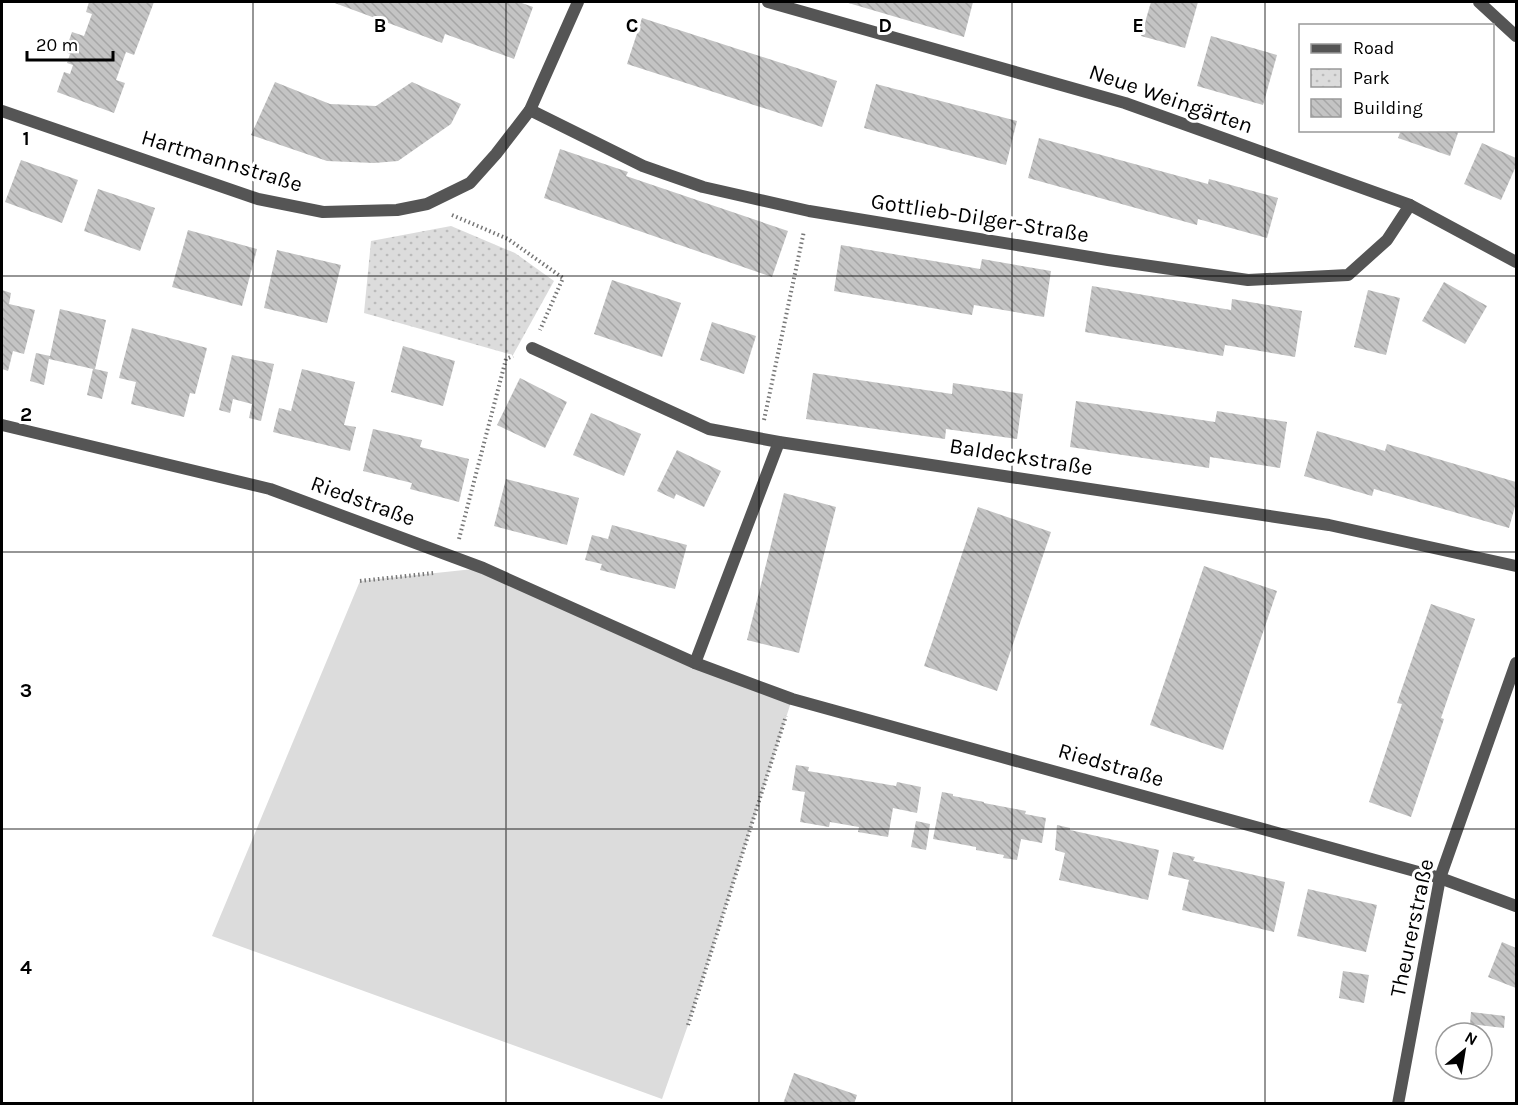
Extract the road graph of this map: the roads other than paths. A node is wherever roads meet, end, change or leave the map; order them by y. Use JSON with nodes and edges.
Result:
{"nodes":[{"id":1,"x":578,"y":2,"type":"edge"},
{"id":2,"x":768,"y":2,"type":"edge"},
{"id":3,"x":1479,"y":2,"type":"edge"},
{"id":4,"x":800,"y":6,"type":"edge"},
{"id":5,"x":1516,"y":36,"type":"edge"},
{"id":6,"x":530,"y":110,"type":"junction"},
{"id":7,"x":2,"y":111,"type":"edge"},
{"id":8,"x":1410,"y":206,"type":"junction"},
{"id":9,"x":1516,"y":262,"type":"edge"},
{"id":10,"x":532,"y":348,"type":"road end"},
{"id":11,"x":2,"y":425,"type":"edge"},
{"id":12,"x":779,"y":442,"type":"junction"},
{"id":13,"x":1516,"y":566,"type":"edge"},
{"id":14,"x":695,"y":663,"type":"junction"},
{"id":15,"x":1516,"y":663,"type":"edge"},
{"id":16,"x":1440,"y":879,"type":"junction"},
{"id":17,"x":1516,"y":906,"type":"edge"},
{"id":18,"x":1398,"y":1104,"type":"edge"}],
"edges":[{"from":1,"to":6,"type":"street","name":"Hartmannstraße"},
{"from":2,"to":4,"type":"street","name":"Neue Weingärten"},
{"from":3,"to":5,"type":"street"},
{"from":4,"to":8,"type":"street","name":"Neue Weingärten"},
{"from":6,"to":7,"type":"street","name":"Hartmannstraße"},
{"from":6,"to":8,"type":"street","name":"Gottlieb-Dilger-Straße"},
{"from":8,"to":9,"type":"street","name":"Neue Weingärten"},
{"from":10,"to":12,"type":"street","name":"Baldeckstraße"},
{"from":11,"to":14,"type":"street","name":"Riedstraße"},
{"from":12,"to":13,"type":"street","name":"Baldeckstraße"},
{"from":12,"to":14,"type":"street"},
{"from":14,"to":16,"type":"street","name":"Riedstraße"},
{"from":15,"to":16,"type":"street","name":"Theurerstraße"},
{"from":16,"to":17,"type":"street","name":"Riedstraße"},
{"from":16,"to":18,"type":"street","name":"Theurerstraße"}]}
